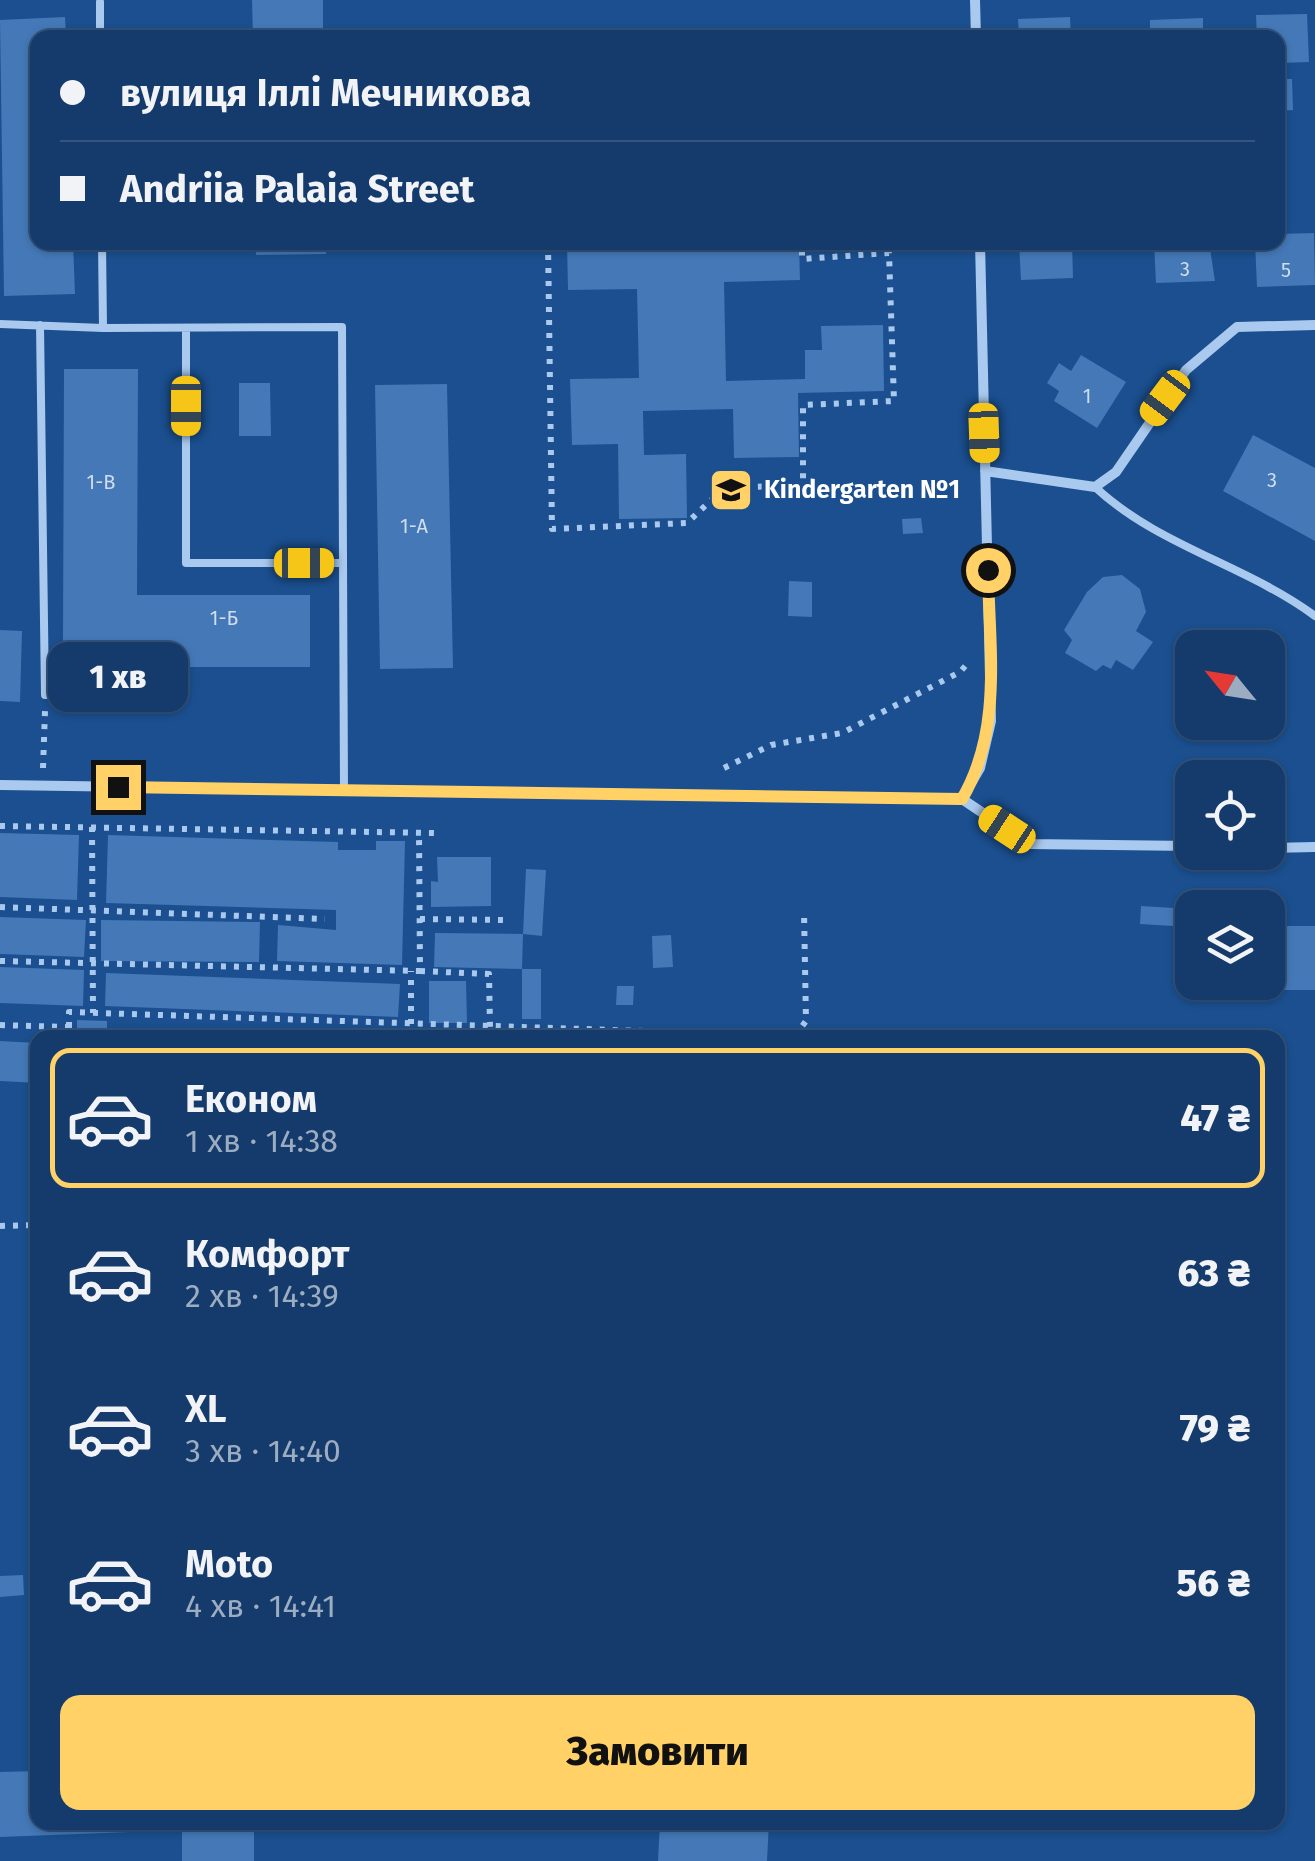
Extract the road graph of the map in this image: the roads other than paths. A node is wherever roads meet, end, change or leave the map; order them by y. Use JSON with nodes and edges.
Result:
{"nodes":[{"id":1,"x":975,"y":0,"type":"edge"},
{"id":2,"x":100,"y":2,"type":"edge"},
{"id":3,"x":100,"y":30,"type":"edge"},
{"id":4,"x":976,"y":30,"type":"edge"},
{"id":5,"x":102,"y":250,"type":"edge"},
{"id":6,"x":980,"y":250,"type":"edge"},
{"id":7,"x":0,"y":324,"type":"edge"},
{"id":8,"x":40,"y":325,"type":"junction"},
{"id":9,"x":1315,"y":326,"type":"edge"},
{"id":10,"x":103,"y":328,"type":"junction"},
{"id":11,"x":186,"y":328,"type":"junction"},
{"id":12,"x":985,"y":471,"type":"junction"},
{"id":13,"x":1095,"y":487,"type":"junction"},
{"id":14,"x":343,"y":563,"type":"junction"},
{"id":15,"x":1315,"y":616,"type":"edge"},
{"id":16,"x":118,"y":696,"type":"dead end"},
{"id":17,"x":0,"y":785,"type":"edge"},
{"id":18,"x":344,"y":791,"type":"junction"},
{"id":19,"x":962,"y":799,"type":"junction"},
{"id":20,"x":1175,"y":846,"type":"edge"},
{"id":21,"x":1315,"y":847,"type":"edge"},
{"id":22,"x":1285,"y":848,"type":"edge"}],
"edges":[{"from":1,"to":4,"type":"street"},
{"from":2,"to":3,"type":"lane"},
{"from":5,"to":10,"type":"lane"},
{"from":6,"to":12,"type":"street"},
{"from":7,"to":8,"type":"lane"},
{"from":8,"to":10,"type":"lane"},
{"from":8,"to":16,"type":"lane"},
{"from":9,"to":13,"type":"street"},
{"from":10,"to":11,"type":"lane"},
{"from":11,"to":14,"type":"lane"},
{"from":11,"to":14,"type":"lane"},
{"from":12,"to":13,"type":"street"},
{"from":12,"to":19,"type":"street"},
{"from":13,"to":15,"type":"lane"},
{"from":14,"to":18,"type":"lane"},
{"from":17,"to":18,"type":"street"},
{"from":18,"to":19,"type":"street"},
{"from":19,"to":20,"type":"street"},
{"from":21,"to":22,"type":"street"}]}
